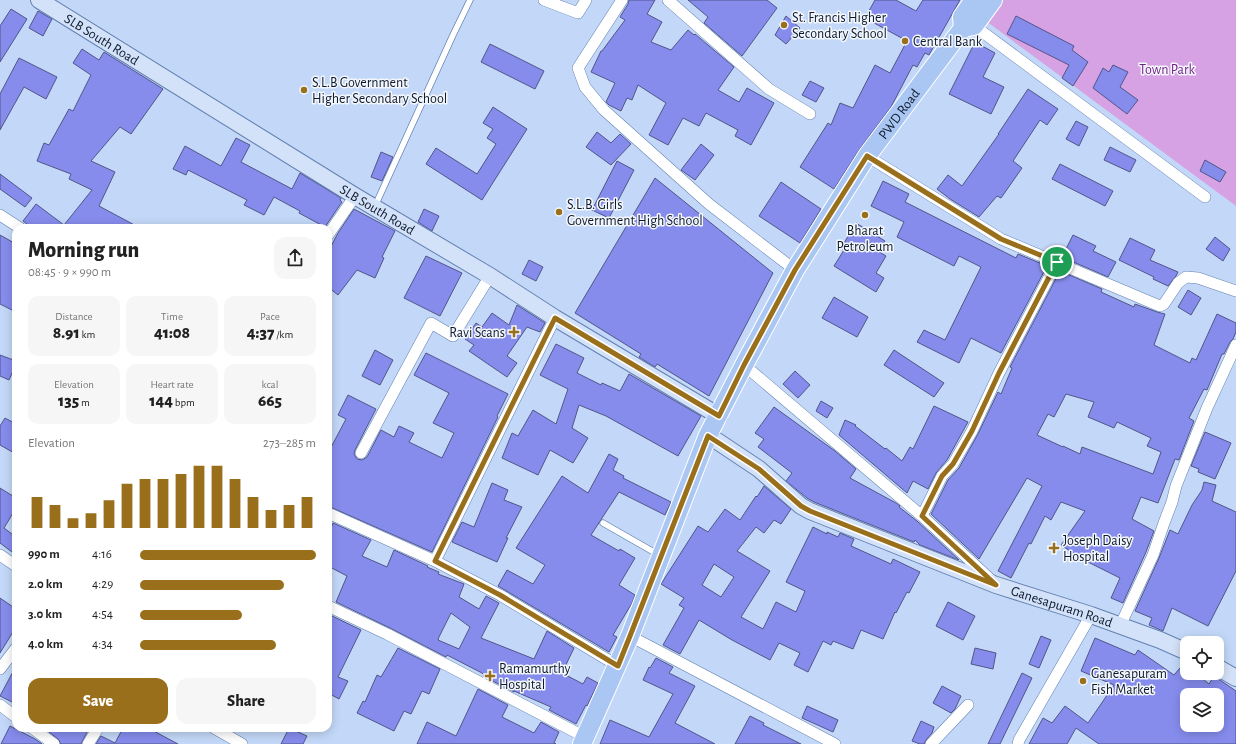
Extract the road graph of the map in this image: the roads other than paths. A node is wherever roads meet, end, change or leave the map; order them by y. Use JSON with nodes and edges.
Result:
{"nodes":[{"id":1,"x":39,"y":0,"type":"edge"},
{"id":2,"x":470,"y":0,"type":"edge"},
{"id":3,"x":544,"y":0,"type":"edge"},
{"id":4,"x":586,"y":0,"type":"edge"},
{"id":5,"x":622,"y":0,"type":"edge"},
{"id":6,"x":668,"y":0,"type":"edge"},
{"id":7,"x":974,"y":0,"type":"edge"},
{"id":8,"x":993,"y":0,"type":"edge"},
{"id":9,"x":966,"y":24,"type":"junction"},
{"id":10,"x":810,"y":114,"type":"dead end"},
{"id":11,"x":867,"y":156,"type":"junction"},
{"id":12,"x":355,"y":196,"type":"junction"},
{"id":13,"x":1205,"y":197,"type":"dead end"},
{"id":14,"x":374,"y":208,"type":"junction"},
{"id":15,"x":0,"y":215,"type":"edge"},
{"id":16,"x":14,"y":224,"type":"edge"},
{"id":17,"x":332,"y":229,"type":"edge"},
{"id":18,"x":1057,"y":262,"type":"junction"},
{"id":19,"x":795,"y":270,"type":"junction"},
{"id":20,"x":490,"y":276,"type":"junction"},
{"id":21,"x":1236,"y":292,"type":"edge"},
{"id":22,"x":555,"y":318,"type":"junction"},
{"id":23,"x":1236,"y":345,"type":"edge"},
{"id":24,"x":744,"y":365,"type":"junction"},
{"id":25,"x":719,"y":416,"type":"junction"},
{"id":26,"x":708,"y":436,"type":"junction"},
{"id":27,"x":361,"y":453,"type":"dead end"},
{"id":28,"x":332,"y":515,"type":"edge"},
{"id":29,"x":922,"y":516,"type":"junction"},
{"id":30,"x":603,"y":523,"type":"dead end"},
{"id":31,"x":0,"y":555,"type":"edge"},
{"id":32,"x":661,"y":556,"type":"junction"},
{"id":33,"x":435,"y":561,"type":"junction"},
{"id":34,"x":12,"y":563,"type":"edge"},
{"id":35,"x":996,"y":585,"type":"junction"},
{"id":36,"x":332,"y":608,"type":"edge"},
{"id":37,"x":1091,"y":615,"type":"junction"},
{"id":38,"x":1120,"y":626,"type":"junction"},
{"id":39,"x":630,"y":636,"type":"junction"},
{"id":40,"x":1180,"y":649,"type":"edge"},
{"id":41,"x":12,"y":653,"type":"edge"},
{"id":42,"x":618,"y":666,"type":"junction"},
{"id":43,"x":0,"y":669,"type":"edge"},
{"id":44,"x":1224,"y":671,"type":"edge"},
{"id":45,"x":1236,"y":678,"type":"edge"},
{"id":46,"x":0,"y":705,"type":"edge"},
{"id":47,"x":968,"y":705,"type":"dead end"},
{"id":48,"x":12,"y":714,"type":"edge"},
{"id":49,"x":38,"y":732,"type":"edge"},
{"id":50,"x":96,"y":732,"type":"edge"},
{"id":51,"x":221,"y":732,"type":"edge"},
{"id":52,"x":583,"y":741,"type":"edge"},
{"id":53,"x":54,"y":744,"type":"edge"},
{"id":54,"x":88,"y":744,"type":"edge"},
{"id":55,"x":242,"y":744,"type":"edge"},
{"id":56,"x":835,"y":744,"type":"edge"},
{"id":57,"x":931,"y":744,"type":"edge"},
{"id":58,"x":1018,"y":744,"type":"edge"}],
"edges":[{"from":1,"to":12,"type":"street","name":"SLB South Road"},
{"from":2,"to":14,"type":"lane"},
{"from":3,"to":4,"type":"street"},
{"from":5,"to":19,"type":"street"},
{"from":6,"to":10,"type":"street"},
{"from":7,"to":9,"type":"main road","name":"PWD Road"},
{"from":8,"to":9,"type":"main road","name":"PWD Road"},
{"from":9,"to":11,"type":"main road","name":"PWD Road"},
{"from":9,"to":13,"type":"street"},
{"from":11,"to":18,"type":"street"},
{"from":11,"to":19,"type":"main road","name":"PWD Road"},
{"from":12,"to":14,"type":"street","name":"SLB South Road"},
{"from":12,"to":17,"type":"street"},
{"from":14,"to":20,"type":"street","name":"SLB South Road"},
{"from":15,"to":16,"type":"street"},
{"from":18,"to":21,"type":"street"},
{"from":18,"to":29,"type":"street"},
{"from":19,"to":24,"type":"main road","name":"PWD Road"},
{"from":20,"to":22,"type":"street","name":"SLB South Road"},
{"from":20,"to":27,"type":"street"},
{"from":22,"to":25,"type":"street","name":"SLB South Road"},
{"from":22,"to":33,"type":"street"},
{"from":23,"to":38,"type":"street"},
{"from":24,"to":25,"type":"main road","name":"PWD Road"},
{"from":24,"to":29,"type":"street"},
{"from":25,"to":26,"type":"main road","name":"PWD Road"},
{"from":26,"to":32,"type":"main road","name":"PWD Road"},
{"from":26,"to":35,"type":"street","name":"Ganesapuram Road"},
{"from":28,"to":33,"type":"street"},
{"from":29,"to":35,"type":"street"},
{"from":30,"to":32,"type":"lane"},
{"from":31,"to":34,"type":"street"},
{"from":32,"to":39,"type":"main road","name":"PWD Road"},
{"from":33,"to":42,"type":"street"},
{"from":35,"to":37,"type":"street","name":"Ganesapuram Road"},
{"from":36,"to":52,"type":"street"},
{"from":37,"to":38,"type":"street","name":"Ganesapuram Road"},
{"from":37,"to":58,"type":"street"},
{"from":38,"to":40,"type":"street","name":"Ganesapuram Road"},
{"from":39,"to":42,"type":"main road","name":"PWD Road"},
{"from":39,"to":56,"type":"street"},
{"from":41,"to":43,"type":"street"},
{"from":42,"to":52,"type":"main road","name":"PWD Road"},
{"from":44,"to":45,"type":"street"},
{"from":46,"to":48,"type":"street"},
{"from":47,"to":57,"type":"street"},
{"from":49,"to":53,"type":"street"},
{"from":50,"to":54,"type":"street"},
{"from":51,"to":55,"type":"street"}]}
